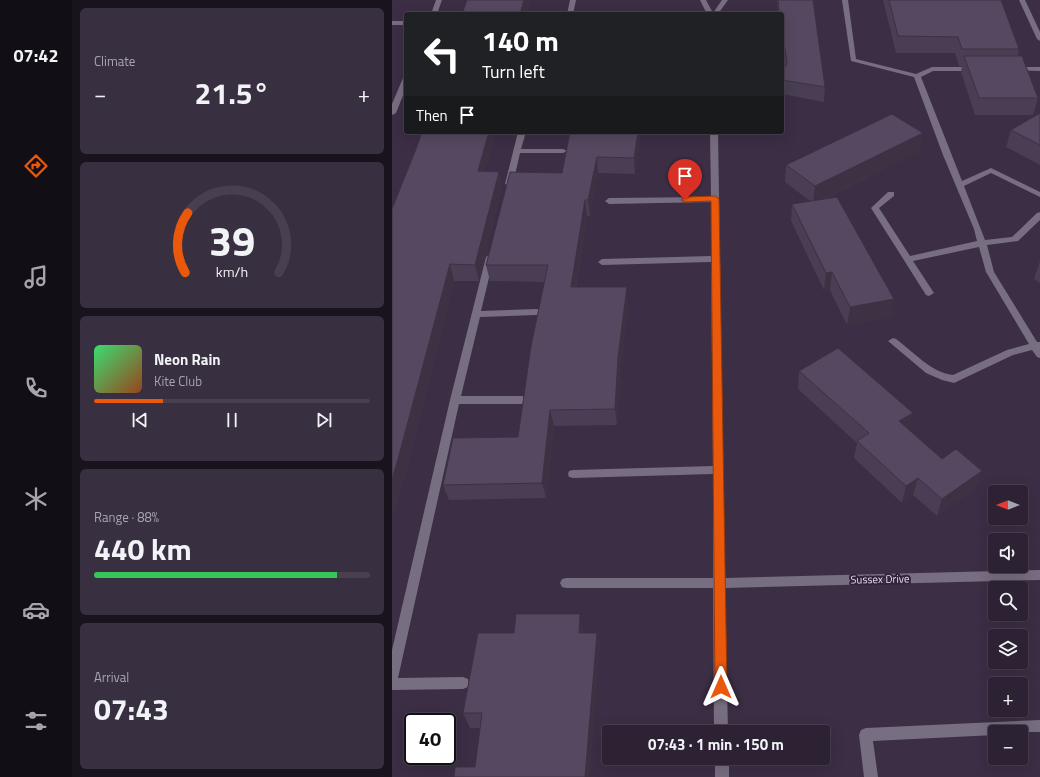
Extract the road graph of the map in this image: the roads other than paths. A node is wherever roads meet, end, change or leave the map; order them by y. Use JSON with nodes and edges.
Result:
{"nodes":[{"id":1,"x":439,"y":0,"type":"edge"},
{"id":2,"x":573,"y":0,"type":"edge"},
{"id":3,"x":703,"y":0,"type":"edge"},
{"id":4,"x":724,"y":0,"type":"edge"},
{"id":5,"x":845,"y":0,"type":"edge"},
{"id":6,"x":1022,"y":0,"type":"edge"},
{"id":7,"x":435,"y":12,"type":"edge"},
{"id":8,"x":570,"y":12,"type":"edge"},
{"id":9,"x":709,"y":12,"type":"edge"},
{"id":10,"x":716,"y":12,"type":"edge"},
{"id":11,"x":392,"y":23,"type":"edge"},
{"id":12,"x":404,"y":23,"type":"edge"},
{"id":13,"x":1040,"y":39,"type":"edge"},
{"id":14,"x":978,"y":69,"type":"edge"},
{"id":15,"x":1009,"y":69,"type":"edge"},
{"id":16,"x":1040,"y":69,"type":"edge"},
{"id":17,"x":917,"y":76,"type":"junction"},
{"id":18,"x":404,"y":85,"type":"edge"},
{"id":19,"x":392,"y":112,"type":"edge"},
{"id":20,"x":522,"y":134,"type":"edge"},
{"id":21,"x":714,"y":134,"type":"edge"},
{"id":22,"x":518,"y":151,"type":"junction"},
{"id":23,"x":563,"y":151,"type":"dead end"},
{"id":24,"x":959,"y":184,"type":"junction"},
{"id":25,"x":508,"y":190,"type":"edge"},
{"id":26,"x":891,"y":194,"type":"dead end"},
{"id":27,"x":1040,"y":195,"type":"edge"},
{"id":28,"x":715,"y":199,"type":"junction"},
{"id":29,"x":609,"y":201,"type":"dead end"},
{"id":30,"x":1040,"y":214,"type":"edge"},
{"id":31,"x":982,"y":243,"type":"junction"},
{"id":32,"x":492,"y":252,"type":"edge"},
{"id":33,"x":716,"y":260,"type":"junction"},
{"id":34,"x":908,"y":260,"type":"junction"},
{"id":35,"x":602,"y":262,"type":"dead end"},
{"id":36,"x":929,"y":293,"type":"dead end"},
{"id":37,"x":537,"y":312,"type":"edge"},
{"id":38,"x":476,"y":314,"type":"junction"},
{"id":39,"x":893,"y":341,"type":"dead end"},
{"id":40,"x":1037,"y":345,"type":"edge"},
{"id":41,"x":1040,"y":355,"type":"edge"},
{"id":42,"x":455,"y":400,"type":"junction"},
{"id":43,"x":522,"y":400,"type":"edge"},
{"id":44,"x":719,"y":470,"type":"junction"},
{"id":45,"x":573,"y":474,"type":"dead end"},
{"id":46,"x":1040,"y":575,"type":"edge"},
{"id":47,"x":566,"y":583,"type":"dead end"},
{"id":48,"x":720,"y":583,"type":"junction"},
{"id":49,"x":392,"y":677,"type":"edge"},
{"id":50,"x":463,"y":683,"type":"dead end"},
{"id":51,"x":392,"y":684,"type":"edge"},
{"id":52,"x":722,"y":725,"type":"edge"},
{"id":53,"x":1040,"y":726,"type":"edge"},
{"id":54,"x":722,"y":765,"type":"edge"},
{"id":55,"x":722,"y":777,"type":"edge"},
{"id":56,"x":871,"y":777,"type":"edge"}],
"edges":[{"from":1,"to":7,"type":"street"},
{"from":2,"to":8,"type":"street"},
{"from":3,"to":9,"type":"street"},
{"from":4,"to":10,"type":"street"},
{"from":5,"to":17,"type":"street"},
{"from":6,"to":13,"type":"street"},
{"from":11,"to":12,"type":"street"},
{"from":14,"to":17,"type":"street"},
{"from":15,"to":16,"type":"street"},
{"from":17,"to":24,"type":"street"},
{"from":18,"to":19,"type":"street"},
{"from":20,"to":22,"type":"street"},
{"from":21,"to":28,"type":"street"},
{"from":22,"to":23,"type":"street"},
{"from":22,"to":25,"type":"street"},
{"from":24,"to":27,"type":"street"},
{"from":24,"to":31,"type":"street"},
{"from":26,"to":34,"type":"street"},
{"from":28,"to":29,"type":"street"},
{"from":28,"to":33,"type":"street"},
{"from":30,"to":31,"type":"street"},
{"from":31,"to":34,"type":"street"},
{"from":31,"to":40,"type":"street"},
{"from":32,"to":38,"type":"street"},
{"from":33,"to":35,"type":"street"},
{"from":33,"to":44,"type":"street"},
{"from":34,"to":36,"type":"street"},
{"from":37,"to":38,"type":"street"},
{"from":38,"to":42,"type":"street"},
{"from":39,"to":40,"type":"street"},
{"from":40,"to":41,"type":"street"},
{"from":42,"to":43,"type":"street"},
{"from":42,"to":49,"type":"street"},
{"from":44,"to":45,"type":"street"},
{"from":44,"to":48,"type":"street"},
{"from":46,"to":48,"type":"street","name":"Sussex Drive"},
{"from":47,"to":48,"type":"street","name":"Sussex Drive"},
{"from":48,"to":52,"type":"street"},
{"from":50,"to":51,"type":"street"},
{"from":53,"to":56,"type":"street"},
{"from":54,"to":55,"type":"street"}]}
